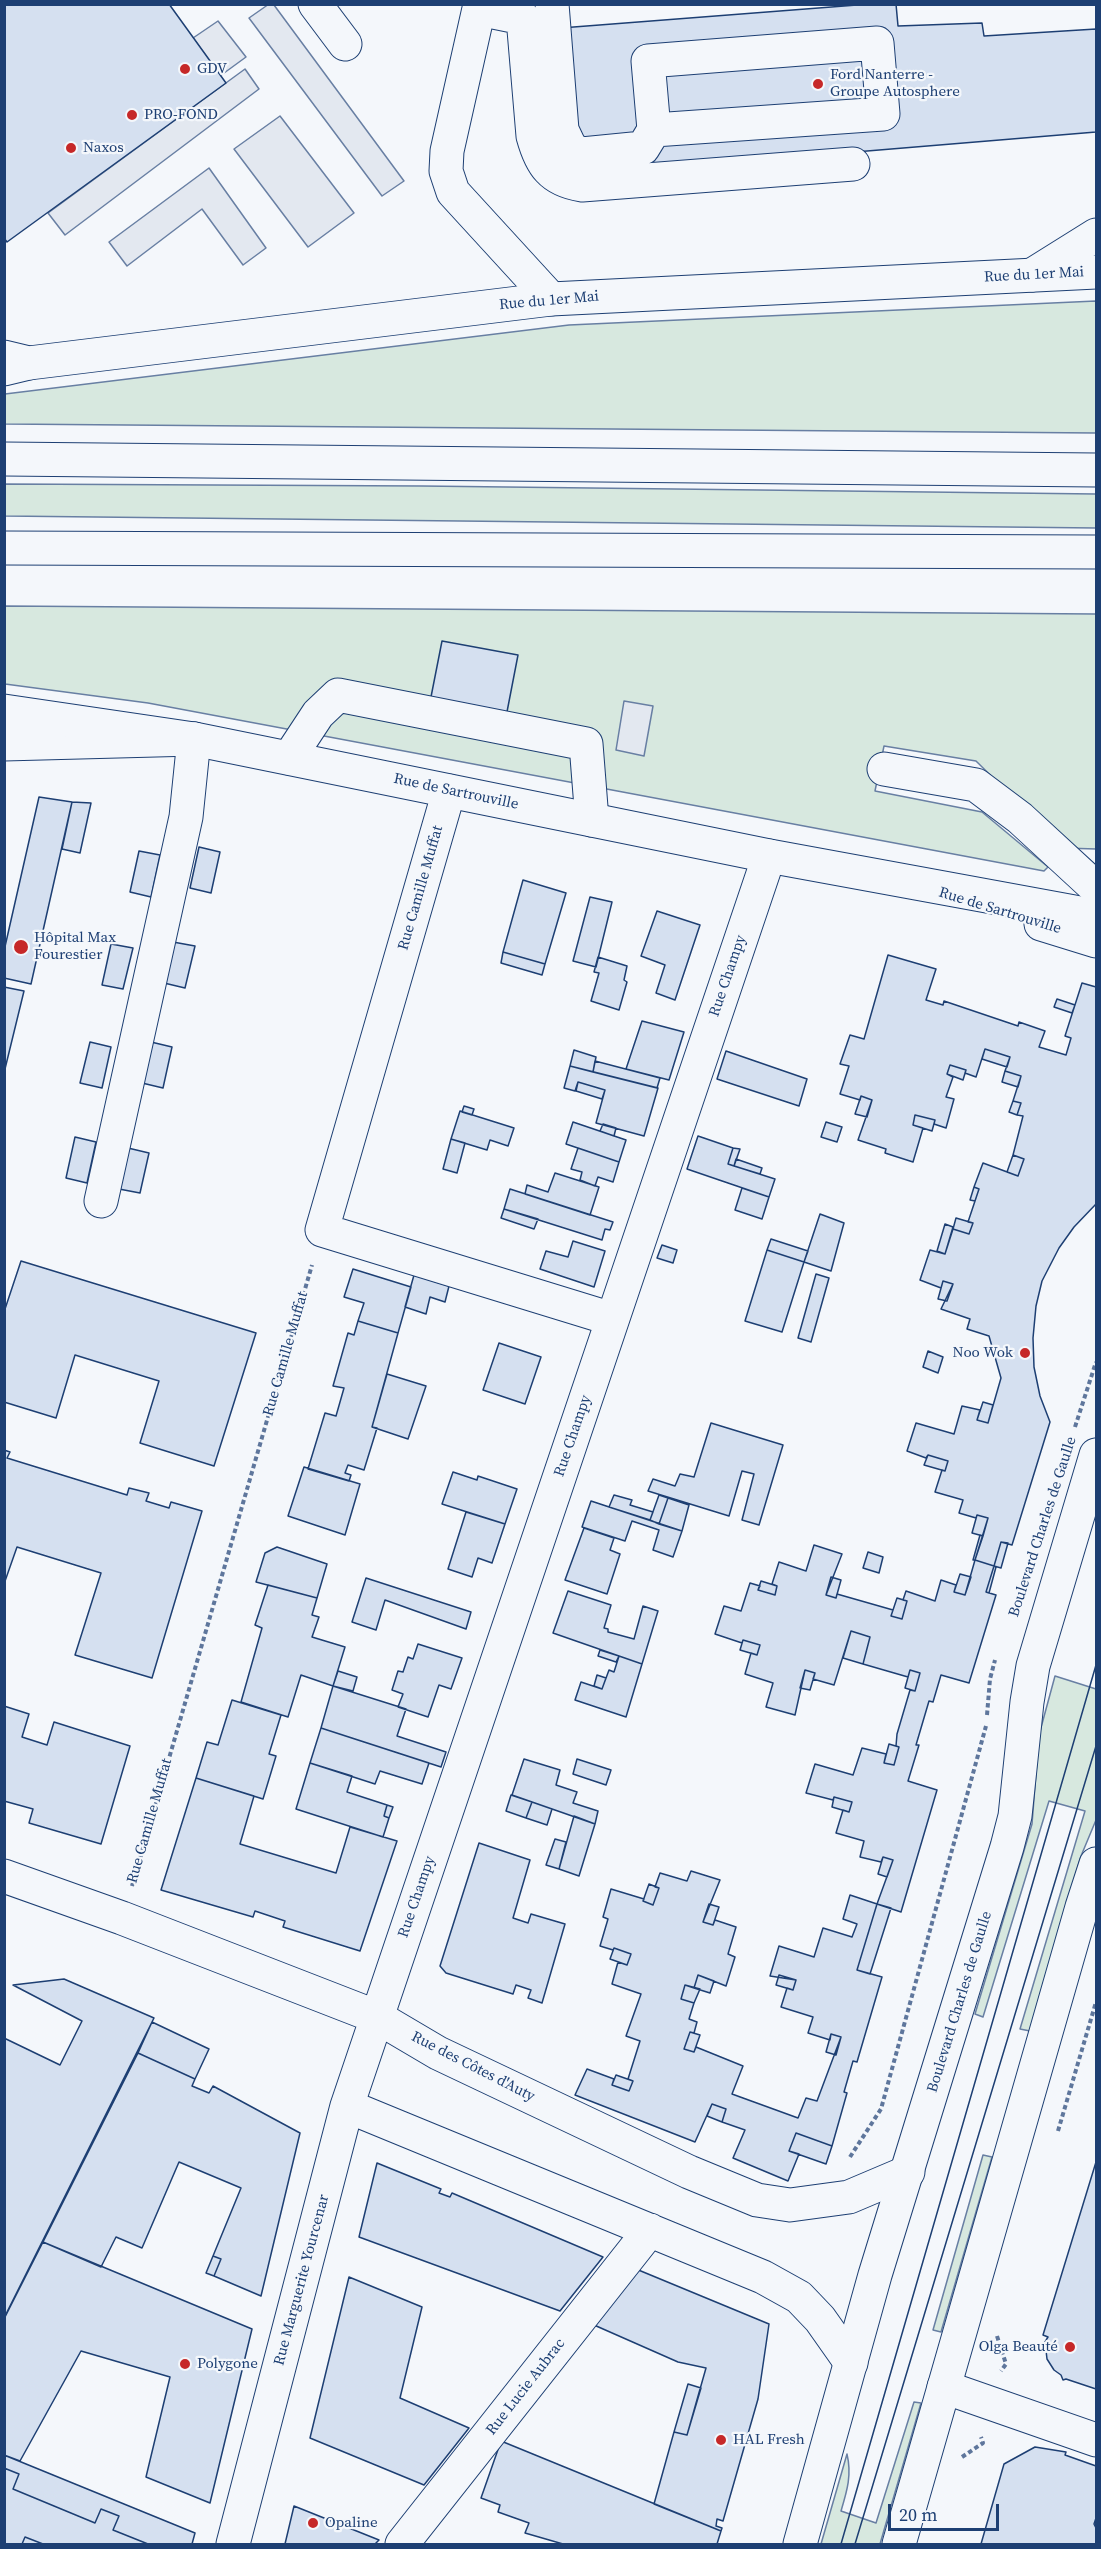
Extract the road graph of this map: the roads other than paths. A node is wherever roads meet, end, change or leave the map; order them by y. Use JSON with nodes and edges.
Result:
{"nodes":[{"id":1,"x":315,"y":4,"type":"edge"},
{"id":2,"x":552,"y":4,"type":"edge"},
{"id":3,"x":479,"y":7,"type":"edge"},
{"id":4,"x":345,"y":44,"type":"dead end"},
{"id":5,"x":654,"y":130,"type":"junction"},
{"id":6,"x":853,"y":164,"type":"dead end"},
{"id":7,"x":1096,"y":235,"type":"edge"},
{"id":8,"x":1096,"y":272,"type":"edge"},
{"id":9,"x":1032,"y":275,"type":"junction"},
{"id":10,"x":551,"y":299,"type":"junction"},
{"id":11,"x":13,"y":363,"type":"edge"},
{"id":12,"x":4,"y":459,"type":"edge"},
{"id":13,"x":1096,"y":470,"type":"edge"},
{"id":14,"x":4,"y":548,"type":"edge"},
{"id":15,"x":1096,"y":552,"type":"edge"},
{"id":16,"x":4,"y":711,"type":"edge"},
{"id":17,"x":194,"y":739,"type":"junction"},
{"id":18,"x":4,"y":744,"type":"edge"},
{"id":19,"x":289,"y":758,"type":"junction"},
{"id":20,"x":884,"y":769,"type":"dead end"},
{"id":21,"x":449,"y":791,"type":"junction"},
{"id":22,"x":592,"y":820,"type":"junction"},
{"id":23,"x":769,"y":856,"type":"junction"},
{"id":24,"x":904,"y":881,"type":"junction"},
{"id":25,"x":1096,"y":888,"type":"edge"},
{"id":26,"x":1096,"y":916,"type":"edge"},
{"id":27,"x":1096,"y":941,"type":"edge"},
{"id":28,"x":101,"y":1201,"type":"dead end"},
{"id":29,"x":612,"y":1319,"type":"junction"},
{"id":30,"x":1096,"y":1455,"type":"edge"},
{"id":31,"x":1096,"y":1864,"type":"edge"},
{"id":32,"x":4,"y":1876,"type":"edge"},
{"id":33,"x":377,"y":2017,"type":"junction"},
{"id":34,"x":347,"y":2106,"type":"junction"},
{"id":35,"x":908,"y":2172,"type":"junction"},
{"id":36,"x":650,"y":2230,"type":"junction"},
{"id":37,"x":851,"y":2363,"type":"junction"},
{"id":38,"x":944,"y":2387,"type":"junction"},
{"id":39,"x":1096,"y":2440,"type":"edge"},
{"id":40,"x":233,"y":2544,"type":"edge"},
{"id":41,"x":402,"y":2544,"type":"edge"},
{"id":42,"x":800,"y":2544,"type":"edge"},
{"id":43,"x":899,"y":2544,"type":"edge"}],
"edges":[{"from":1,"to":4,"type":"main road"},
{"from":2,"to":5,"type":"main road"},
{"from":3,"to":6,"type":"main road"},
{"from":3,"to":10,"type":"main road"},
{"from":5,"to":5,"type":"main road"},
{"from":7,"to":9,"type":"main road"},
{"from":8,"to":9,"type":"main road","name":"Rue du 1er Mai"},
{"from":9,"to":10,"type":"main road","name":"Rue du 1er Mai"},
{"from":10,"to":11,"type":"main road","name":"Rue du 1er Mai"},
{"from":12,"to":13,"type":"main road"},
{"from":14,"to":15,"type":"main road"},
{"from":16,"to":17,"type":"main road"},
{"from":17,"to":18,"type":"main road","name":"Rue de Sartrouville"},
{"from":17,"to":19,"type":"main road","name":"Rue de Sartrouville"},
{"from":17,"to":28,"type":"main road"},
{"from":19,"to":21,"type":"main road","name":"Rue de Sartrouville"},
{"from":19,"to":22,"type":"main road"},
{"from":20,"to":25,"type":"main road"},
{"from":21,"to":22,"type":"main road","name":"Rue de Sartrouville"},
{"from":21,"to":29,"type":"main road","name":"Rue Camille Muffat"},
{"from":22,"to":23,"type":"main road","name":"Rue de Sartrouville"},
{"from":23,"to":24,"type":"main road","name":"Rue de Sartrouville"},
{"from":23,"to":29,"type":"main road","name":"Rue Champy"},
{"from":24,"to":26,"type":"main road","name":"Rue de Sartrouville"},
{"from":24,"to":27,"type":"main road","name":"Rue de Sartrouville"},
{"from":29,"to":33,"type":"main road","name":"Rue Champy"},
{"from":30,"to":35,"type":"main road","name":"Boulevard Charles de Gaulle"},
{"from":31,"to":38,"type":"main road"},
{"from":32,"to":33,"type":"main road","name":"Rue des Côtes d'Auty"},
{"from":33,"to":34,"type":"main road","name":"Rue Marguerite Yourcenar"},
{"from":33,"to":35,"type":"main road","name":"Rue des Côtes d'Auty"},
{"from":34,"to":36,"type":"main road"},
{"from":34,"to":40,"type":"main road","name":"Rue Marguerite Yourcenar"},
{"from":35,"to":37,"type":"main road","name":"Boulevard Charles de Gaulle"},
{"from":36,"to":37,"type":"main road"},
{"from":36,"to":41,"type":"main road","name":"Rue Lucie Aubrac"},
{"from":37,"to":42,"type":"main road","name":"Boulevard Charles de Gaulle"},
{"from":38,"to":39,"type":"main road"},
{"from":38,"to":43,"type":"main road"}]}
